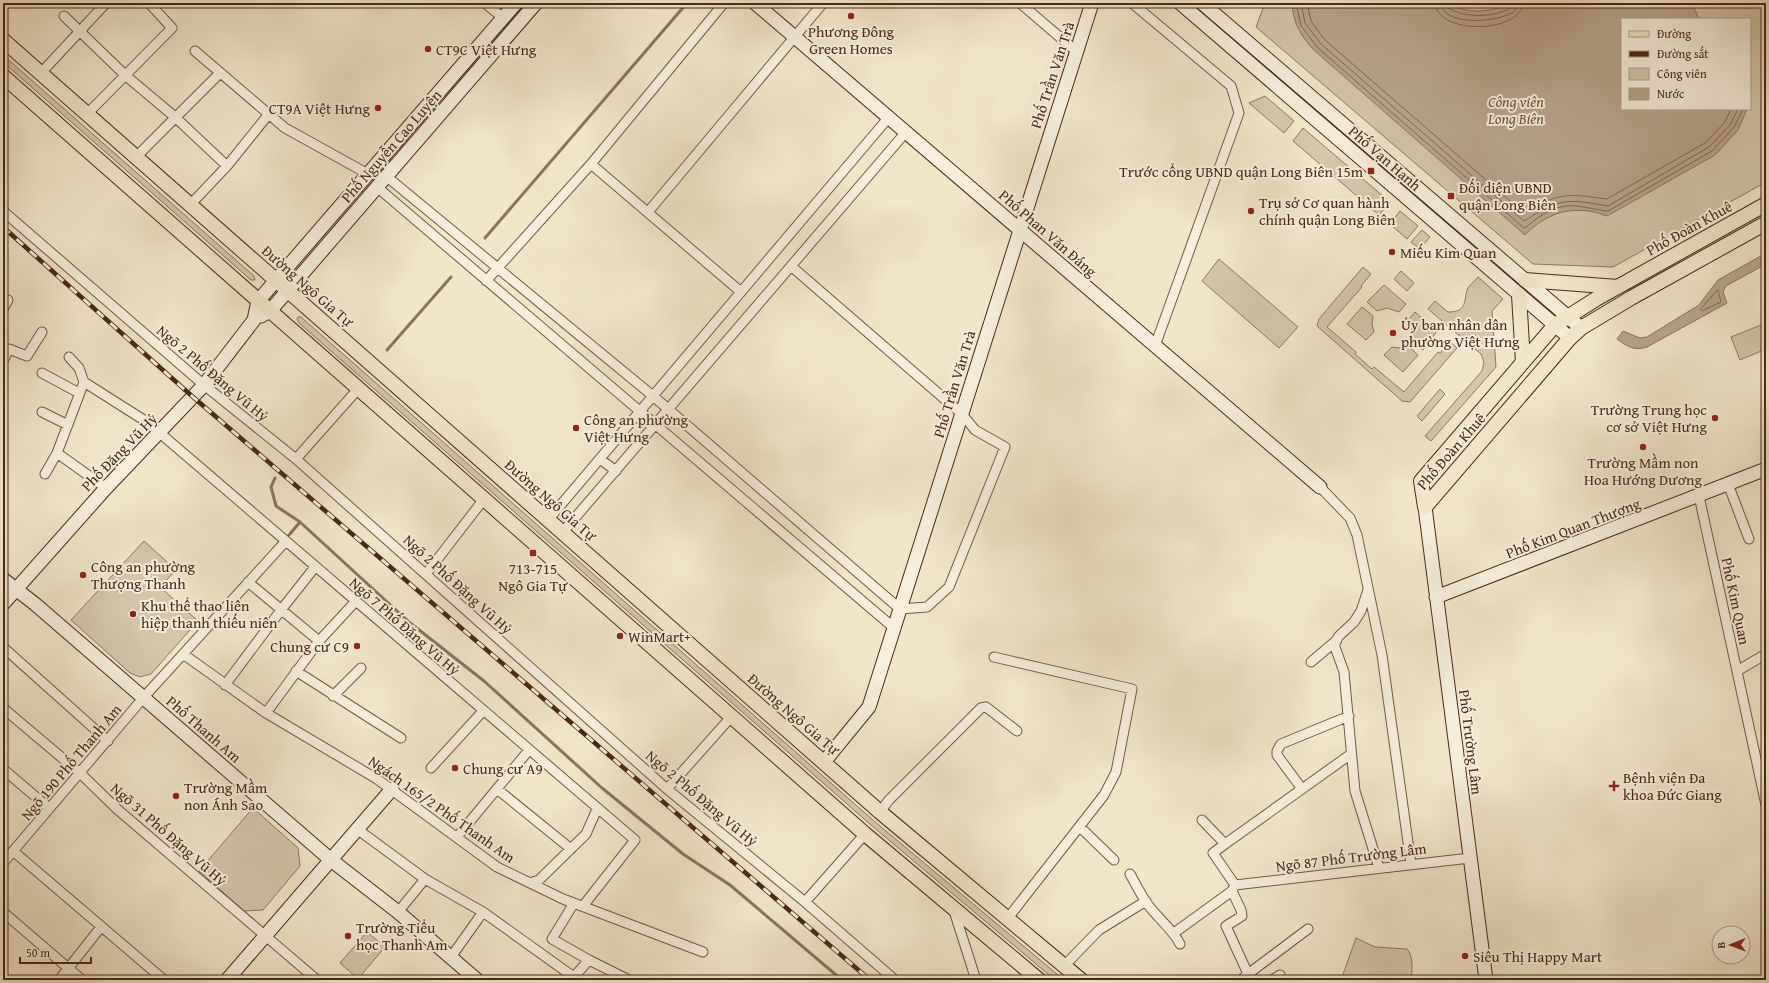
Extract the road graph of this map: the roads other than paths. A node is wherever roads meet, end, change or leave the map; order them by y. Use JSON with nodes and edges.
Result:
{"nodes":[{"id":1,"x":106,"y":3,"type":"edge"},
{"id":2,"x":485,"y":3,"type":"edge"},
{"id":3,"x":516,"y":3,"type":"edge"},
{"id":4,"x":536,"y":3,"type":"edge"},
{"id":5,"x":724,"y":3,"type":"edge"},
{"id":6,"x":756,"y":3,"type":"edge"},
{"id":7,"x":823,"y":3,"type":"edge"},
{"id":8,"x":1020,"y":3,"type":"edge"},
{"id":9,"x":1092,"y":3,"type":"edge"},
{"id":10,"x":1132,"y":3,"type":"edge"},
{"id":11,"x":1180,"y":3,"type":"edge"},
{"id":12,"x":1202,"y":3,"type":"edge"},
{"id":13,"x":155,"y":5,"type":"edge"},
{"id":14,"x":64,"y":16,"type":"dead end"},
{"id":15,"x":503,"y":18,"type":"junction"},
{"id":16,"x":80,"y":31,"type":"junction"},
{"id":17,"x":794,"y":36,"type":"junction"},
{"id":18,"x":3,"y":40,"type":"edge"},
{"id":19,"x":195,"y":51,"type":"dead end"},
{"id":20,"x":1076,"y":51,"type":"junction"},
{"id":21,"x":220,"y":73,"type":"junction"},
{"id":22,"x":41,"y":74,"type":"junction"},
{"id":23,"x":126,"y":75,"type":"junction"},
{"id":24,"x":3,"y":76,"type":"edge"},
{"id":25,"x":87,"y":114,"type":"junction"},
{"id":26,"x":268,"y":115,"type":"junction"},
{"id":27,"x":175,"y":117,"type":"junction"},
{"id":28,"x":889,"y":118,"type":"junction"},
{"id":29,"x":906,"y":132,"type":"junction"},
{"id":30,"x":136,"y":157,"type":"junction"},
{"id":31,"x":591,"y":164,"type":"junction"},
{"id":32,"x":227,"y":166,"type":"junction"},
{"id":33,"x":368,"y":174,"type":"junction"},
{"id":34,"x":386,"y":176,"type":"junction"},
{"id":35,"x":377,"y":187,"type":"junction"},
{"id":36,"x":1766,"y":204,"type":"edge"},
{"id":37,"x":190,"y":205,"type":"junction"},
{"id":38,"x":3,"y":211,"type":"edge"},
{"id":39,"x":648,"y":212,"type":"junction"},
{"id":40,"x":1766,"y":223,"type":"edge"},
{"id":41,"x":1019,"y":229,"type":"junction"},
{"id":42,"x":791,"y":266,"type":"junction"},
{"id":43,"x":497,"y":269,"type":"junction"},
{"id":44,"x":1525,"y":280,"type":"junction"},
{"id":45,"x":276,"y":281,"type":"junction"},
{"id":46,"x":486,"y":281,"type":"junction"},
{"id":47,"x":1618,"y":287,"type":"junction"},
{"id":48,"x":287,"y":291,"type":"junction"},
{"id":49,"x":741,"y":292,"type":"junction"},
{"id":50,"x":1519,"y":295,"type":"junction"},
{"id":51,"x":8,"y":300,"type":"dead end"},
{"id":52,"x":258,"y":301,"type":"junction"},
{"id":53,"x":3,"y":309,"type":"edge"},
{"id":54,"x":270,"y":311,"type":"junction"},
{"id":55,"x":1568,"y":317,"type":"junction"},
{"id":56,"x":254,"y":320,"type":"junction"},
{"id":57,"x":1555,"y":325,"type":"junction"},
{"id":58,"x":1581,"y":328,"type":"junction"},
{"id":59,"x":42,"y":332,"type":"dead end"},
{"id":60,"x":1570,"y":338,"type":"junction"},
{"id":61,"x":1155,"y":346,"type":"junction"},
{"id":62,"x":68,"y":357,"type":"dead end"},
{"id":63,"x":3,"y":361,"type":"edge"},
{"id":64,"x":1523,"y":362,"type":"junction"},
{"id":65,"x":42,"y":373,"type":"dead end"},
{"id":66,"x":84,"y":382,"type":"junction"},
{"id":67,"x":204,"y":385,"type":"junction"},
{"id":68,"x":358,"y":389,"type":"junction"},
{"id":69,"x":79,"y":393,"type":"junction"},
{"id":70,"x":653,"y":396,"type":"junction"},
{"id":71,"x":668,"y":409,"type":"junction"},
{"id":72,"x":42,"y":412,"type":"dead end"},
{"id":73,"x":639,"y":412,"type":"junction"},
{"id":74,"x":962,"y":414,"type":"junction"},
{"id":75,"x":68,"y":425,"type":"junction"},
{"id":76,"x":654,"y":425,"type":"junction"},
{"id":77,"x":158,"y":433,"type":"junction"},
{"id":78,"x":58,"y":454,"type":"junction"},
{"id":79,"x":296,"y":459,"type":"junction"},
{"id":80,"x":600,"y":459,"type":"junction"},
{"id":81,"x":1766,"y":469,"type":"edge"},
{"id":82,"x":616,"y":471,"type":"junction"},
{"id":83,"x":45,"y":474,"type":"dead end"},
{"id":84,"x":1728,"y":484,"type":"junction"},
{"id":85,"x":1320,"y":487,"type":"joint"},
{"id":86,"x":106,"y":488,"type":"junction"},
{"id":87,"x":1699,"y":496,"type":"junction"},
{"id":88,"x":484,"y":499,"type":"junction"},
{"id":89,"x":1425,"y":507,"type":"junction"},
{"id":90,"x":548,"y":520,"type":"junction"},
{"id":91,"x":562,"y":532,"type":"junction"},
{"id":92,"x":1749,"y":539,"type":"dead end"},
{"id":93,"x":285,"y":542,"type":"junction"},
{"id":94,"x":315,"y":567,"type":"junction"},
{"id":95,"x":426,"y":574,"type":"junction"},
{"id":96,"x":3,"y":579,"type":"edge"},
{"id":97,"x":248,"y":582,"type":"junction"},
{"id":98,"x":17,"y":588,"type":"junction"},
{"id":99,"x":1368,"y":588,"type":"junction"},
{"id":100,"x":1436,"y":597,"type":"junction"},
{"id":101,"x":355,"y":602,"type":"junction"},
{"id":102,"x":3,"y":604,"type":"edge"},
{"id":103,"x":900,"y":609,"type":"junction"},
{"id":104,"x":280,"y":610,"type":"junction"},
{"id":105,"x":894,"y":628,"type":"junction"},
{"id":106,"x":1337,"y":640,"type":"junction"},
{"id":107,"x":319,"y":641,"type":"junction"},
{"id":108,"x":3,"y":646,"type":"edge"},
{"id":109,"x":183,"y":654,"type":"junction"},
{"id":110,"x":1766,"y":654,"type":"edge"},
{"id":111,"x":994,"y":657,"type":"dead end"},
{"id":112,"x":1311,"y":662,"type":"dead end"},
{"id":113,"x":361,"y":668,"type":"dead end"},
{"id":114,"x":1737,"y":671,"type":"junction"},
{"id":115,"x":296,"y":672,"type":"junction"},
{"id":116,"x":225,"y":684,"type":"junction"},
{"id":117,"x":333,"y":696,"type":"junction"},
{"id":118,"x":144,"y":697,"type":"junction"},
{"id":119,"x":3,"y":708,"type":"edge"},
{"id":120,"x":483,"y":711,"type":"junction"},
{"id":121,"x":266,"y":713,"type":"junction"},
{"id":122,"x":1349,"y":716,"type":"junction"},
{"id":123,"x":731,"y":717,"type":"junction"},
{"id":124,"x":1017,"y":731,"type":"dead end"},
{"id":125,"x":401,"y":738,"type":"dead end"},
{"id":126,"x":108,"y":741,"type":"junction"},
{"id":127,"x":529,"y":750,"type":"junction"},
{"id":128,"x":1351,"y":754,"type":"junction"},
{"id":129,"x":824,"y":762,"type":"junction"},
{"id":130,"x":431,"y":768,"type":"dead end"},
{"id":131,"x":3,"y":770,"type":"edge"},
{"id":132,"x":80,"y":773,"type":"junction"},
{"id":133,"x":497,"y":788,"type":"junction"},
{"id":134,"x":392,"y":789,"type":"junction"},
{"id":135,"x":668,"y":789,"type":"junction"},
{"id":136,"x":1302,"y":789,"type":"junction"},
{"id":137,"x":1766,"y":805,"type":"edge"},
{"id":138,"x":49,"y":808,"type":"junction"},
{"id":139,"x":597,"y":809,"type":"junction"},
{"id":140,"x":880,"y":812,"type":"junction"},
{"id":141,"x":1202,"y":820,"type":"dead end"},
{"id":142,"x":1080,"y":827,"type":"junction"},
{"id":143,"x":357,"y":829,"type":"junction"},
{"id":144,"x":865,"y":834,"type":"junction"},
{"id":145,"x":457,"y":837,"type":"junction"},
{"id":146,"x":1224,"y":844,"type":"junction"},
{"id":147,"x":571,"y":849,"type":"junction"},
{"id":148,"x":13,"y":851,"type":"junction"},
{"id":149,"x":1470,"y":858,"type":"junction"},
{"id":150,"x":331,"y":860,"type":"junction"},
{"id":151,"x":1114,"y":860,"type":"dead end"},
{"id":152,"x":3,"y":863,"type":"edge"},
{"id":153,"x":1411,"y":864,"type":"junction"},
{"id":154,"x":1379,"y":868,"type":"junction"},
{"id":155,"x":1130,"y":874,"type":"dead end"},
{"id":156,"x":424,"y":879,"type":"junction"},
{"id":157,"x":530,"y":883,"type":"junction"},
{"id":158,"x":1233,"y":888,"type":"junction"},
{"id":159,"x":805,"y":902,"type":"junction"},
{"id":160,"x":1146,"y":902,"type":"junction"},
{"id":161,"x":578,"y":905,"type":"junction"},
{"id":162,"x":953,"y":908,"type":"junction"},
{"id":163,"x":3,"y":912,"type":"edge"},
{"id":164,"x":398,"y":912,"type":"junction"},
{"id":165,"x":483,"y":912,"type":"junction"},
{"id":166,"x":1008,"y":918,"type":"junction"},
{"id":167,"x":101,"y":926,"type":"junction"},
{"id":168,"x":1308,"y":929,"type":"dead end"},
{"id":169,"x":1174,"y":933,"type":"junction"},
{"id":170,"x":265,"y":936,"type":"junction"},
{"id":171,"x":1180,"y":944,"type":"dead end"},
{"id":172,"x":703,"y":952,"type":"dead end"},
{"id":173,"x":451,"y":957,"type":"junction"},
{"id":174,"x":589,"y":960,"type":"junction"},
{"id":175,"x":1064,"y":966,"type":"junction"},
{"id":176,"x":68,"y":968,"type":"junction"},
{"id":177,"x":1248,"y":977,"type":"edge"},
{"id":178,"x":574,"y":979,"type":"edge"},
{"id":179,"x":58,"y":980,"type":"edge"},
{"id":180,"x":82,"y":980,"type":"edge"},
{"id":181,"x":164,"y":980,"type":"edge"},
{"id":182,"x":227,"y":980,"type":"edge"},
{"id":183,"x":317,"y":980,"type":"edge"},
{"id":184,"x":477,"y":980,"type":"edge"},
{"id":185,"x":629,"y":980,"type":"edge"},
{"id":186,"x":894,"y":980,"type":"edge"},
{"id":187,"x":976,"y":980,"type":"edge"},
{"id":188,"x":1039,"y":980,"type":"edge"},
{"id":189,"x":1080,"y":980,"type":"edge"},
{"id":190,"x":1486,"y":980,"type":"edge"}],
"edges":[{"from":1,"to":16,"type":"street"},
{"from":2,"to":15,"type":"street"},
{"from":3,"to":15,"type":"street","name":"Phố Nguyễn Cao Luyện"},
{"from":4,"to":34,"type":"street","name":"Phố Nguyễn Cao Luyện"},
{"from":5,"to":31,"type":"street"},
{"from":6,"to":17,"type":"street","name":"Phố Phan Văn Đáng"},
{"from":7,"to":17,"type":"street"},
{"from":8,"to":20,"type":"street"},
{"from":9,"to":20,"type":"street","name":"Phố Trần Văn Trà"},
{"from":10,"to":61,"type":"street"},
{"from":11,"to":50,"type":"street","name":"Phố Vạn Hạnh"},
{"from":12,"to":44,"type":"street","name":"Phố Vạn Hạnh"},
{"from":13,"to":23,"type":"street"},
{"from":14,"to":16,"type":"street"},
{"from":15,"to":33,"type":"street","name":"Phố Nguyễn Cao Luyện"},
{"from":16,"to":22,"type":"street"},
{"from":16,"to":23,"type":"street"},
{"from":17,"to":28,"type":"street","name":"Phố Phan Văn Đáng"},
{"from":17,"to":39,"type":"street"},
{"from":18,"to":22,"type":"main road","name":"Đường Ngô Gia Tự"},
{"from":19,"to":21,"type":"street"},
{"from":20,"to":41,"type":"street","name":"Phố Trần Văn Trà"},
{"from":21,"to":26,"type":"street"},
{"from":21,"to":27,"type":"street"},
{"from":22,"to":25,"type":"main road","name":"Đường Ngô Gia Tự"},
{"from":23,"to":25,"type":"street"},
{"from":23,"to":27,"type":"street"},
{"from":24,"to":52,"type":"main road"},
{"from":25,"to":30,"type":"main road","name":"Đường Ngô Gia Tự"},
{"from":26,"to":32,"type":"street"},
{"from":26,"to":33,"type":"street"},
{"from":27,"to":30,"type":"street"},
{"from":27,"to":32,"type":"street"},
{"from":28,"to":29,"type":"street","name":"Phố Phan Văn Đáng"},
{"from":28,"to":49,"type":"street"},
{"from":29,"to":41,"type":"street","name":"Phố Phan Văn Đáng"},
{"from":29,"to":42,"type":"street"},
{"from":30,"to":37,"type":"main road","name":"Đường Ngô Gia Tự"},
{"from":31,"to":39,"type":"street"},
{"from":31,"to":43,"type":"street"},
{"from":32,"to":37,"type":"street"},
{"from":33,"to":45,"type":"street","name":"Phố Nguyễn Cao Luyện"},
{"from":34,"to":35,"type":"street","name":"Phố Nguyễn Cao Luyện"},
{"from":34,"to":43,"type":"street"},
{"from":35,"to":46,"type":"street"},
{"from":35,"to":48,"type":"street","name":"Phố Nguyễn Cao Luyện"},
{"from":36,"to":47,"type":"main road","name":"Phố Đoàn Khuê"},
{"from":37,"to":45,"type":"main road","name":"Đường Ngô Gia Tự"},
{"from":38,"to":67,"type":"street","name":"Ngõ 2 Phố Đặng Vũ Hỷ"},
{"from":39,"to":49,"type":"street"},
{"from":40,"to":58,"type":"main road","name":"Phố Đoàn Khuê"},
{"from":41,"to":61,"type":"street","name":"Phố Phan Văn Đáng"},
{"from":41,"to":74,"type":"street","name":"Phố Trần Văn Trà"},
{"from":42,"to":71,"type":"street"},
{"from":42,"to":74,"type":"street"},
{"from":43,"to":46,"type":"street"},
{"from":43,"to":70,"type":"street"},
{"from":44,"to":47,"type":"main road"},
{"from":44,"to":55,"type":"street","name":"Phố Vạn Hạnh"},
{"from":45,"to":48,"type":"main road","name":"Đường Ngô Gia Tự"},
{"from":45,"to":52,"type":"street","name":"Phố Nguyễn Cao Luyện"},
{"from":46,"to":73,"type":"street"},
{"from":47,"to":55,"type":"main road","name":"Phố Đoàn Khuê"},
{"from":48,"to":54,"type":"street","name":"Phố Nguyễn Cao Luyện"},
{"from":48,"to":90,"type":"main road","name":"Đường Ngô Gia Tự"},
{"from":49,"to":70,"type":"street"},
{"from":50,"to":57,"type":"street","name":"Phố Vạn Hạnh"},
{"from":50,"to":64,"type":"main road"},
{"from":51,"to":53,"type":"street"},
{"from":52,"to":54,"type":"main road"},
{"from":52,"to":56,"type":"street","name":"Phố Đặng Vũ Hỷ"},
{"from":54,"to":56,"type":"street","name":"Phố Đặng Vũ Hỷ"},
{"from":54,"to":68,"type":"main road"},
{"from":55,"to":57,"type":"main road","name":"Phố Đoàn Khuê"},
{"from":55,"to":58,"type":"street","name":"Phố Vạn Hạnh"},
{"from":56,"to":67,"type":"street","name":"Phố Đặng Vũ Hỷ"},
{"from":57,"to":60,"type":"street","name":"Phố Vạn Hạnh"},
{"from":57,"to":64,"type":"main road","name":"Phố Đoàn Khuê"},
{"from":58,"to":60,"type":"main road","name":"Phố Đoàn Khuê"},
{"from":59,"to":63,"type":"street"},
{"from":60,"to":89,"type":"main road","name":"Phố Đoàn Khuê"},
{"from":61,"to":85,"type":"street","name":"Phố Phan Văn Đáng"},
{"from":62,"to":66,"type":"street"},
{"from":64,"to":89,"type":"main road","name":"Phố Đoàn Khuê"},
{"from":65,"to":69,"type":"street"},
{"from":66,"to":69,"type":"street"},
{"from":66,"to":77,"type":"street","name":"Ngõ 7 Phố Đặng Vũ Hỷ"},
{"from":67,"to":77,"type":"street","name":"Phố Đặng Vũ Hỷ"},
{"from":67,"to":79,"type":"street","name":"Ngõ 2 Phố Đặng Vũ Hỷ"},
{"from":68,"to":79,"type":"street"},
{"from":68,"to":88,"type":"main road"},
{"from":69,"to":75,"type":"street"},
{"from":70,"to":71,"type":"street"},
{"from":70,"to":73,"type":"street"},
{"from":71,"to":76,"type":"street"},
{"from":71,"to":103,"type":"street"},
{"from":72,"to":75,"type":"street"},
{"from":73,"to":76,"type":"street"},
{"from":73,"to":80,"type":"street"},
{"from":74,"to":103,"type":"street","name":"Phố Trần Văn Trà"},
{"from":74,"to":103,"type":"street"},
{"from":75,"to":78,"type":"street"},
{"from":76,"to":82,"type":"street"},
{"from":76,"to":105,"type":"street"},
{"from":77,"to":86,"type":"street","name":"Phố Đặng Vũ Hỷ"},
{"from":77,"to":93,"type":"street","name":"Ngõ 7 Phố Đặng Vũ Hỷ"},
{"from":78,"to":83,"type":"street"},
{"from":78,"to":86,"type":"street"},
{"from":79,"to":95,"type":"street","name":"Ngõ 2 Phố Đặng Vũ Hỷ"},
{"from":80,"to":82,"type":"street"},
{"from":80,"to":90,"type":"street"},
{"from":81,"to":84,"type":"street","name":"Phố Kim Quan Thượng"},
{"from":82,"to":91,"type":"street"},
{"from":84,"to":87,"type":"street","name":"Phố Kim Quan Thượng"},
{"from":84,"to":92,"type":"street"},
{"from":85,"to":99,"type":"street"},
{"from":86,"to":98,"type":"street","name":"Phố Đặng Vũ Hỷ"},
{"from":87,"to":100,"type":"street","name":"Phố Kim Quan Thượng"},
{"from":87,"to":114,"type":"street","name":"Phố Kim Quan"},
{"from":88,"to":95,"type":"street"},
{"from":88,"to":123,"type":"main road"},
{"from":89,"to":100,"type":"street","name":"Phố Trường Lâm"},
{"from":90,"to":91,"type":"main road","name":"Đường Ngô Gia Tự"},
{"from":91,"to":129,"type":"main road","name":"Đường Ngô Gia Tự"},
{"from":93,"to":94,"type":"street","name":"Ngõ 7 Phố Đặng Vũ Hỷ"},
{"from":93,"to":97,"type":"street","name":"Ngõ 190 Phố Thanh Am"},
{"from":94,"to":101,"type":"street","name":"Ngõ 7 Phố Đặng Vũ Hỷ"},
{"from":94,"to":104,"type":"street"},
{"from":95,"to":135,"type":"street","name":"Ngõ 2 Phố Đặng Vũ Hỷ"},
{"from":96,"to":98,"type":"street","name":"Phố Thanh Am"},
{"from":97,"to":104,"type":"street"},
{"from":97,"to":109,"type":"street","name":"Ngõ 190 Phố Thanh Am"},
{"from":98,"to":102,"type":"street","name":"Phố Đặng Vũ Hỷ"},
{"from":98,"to":118,"type":"street","name":"Phố Thanh Am"},
{"from":99,"to":106,"type":"street"},
{"from":99,"to":153,"type":"street"},
{"from":100,"to":149,"type":"street","name":"Phố Trường Lâm"},
{"from":101,"to":107,"type":"street"},
{"from":101,"to":120,"type":"street","name":"Ngõ 7 Phố Đặng Vũ Hỷ"},
{"from":103,"to":105,"type":"street","name":"Phố Trần Văn Trà"},
{"from":104,"to":107,"type":"street"},
{"from":104,"to":116,"type":"street"},
{"from":105,"to":129,"type":"street","name":"Phố Trần Văn Trà"},
{"from":106,"to":112,"type":"street"},
{"from":106,"to":122,"type":"street"},
{"from":107,"to":115,"type":"street"},
{"from":108,"to":126,"type":"street"},
{"from":109,"to":116,"type":"street","name":"Ngách 165/2 Phố Thanh Am"},
{"from":109,"to":118,"type":"street","name":"Ngõ 190 Phố Thanh Am"},
{"from":110,"to":114,"type":"street"},
{"from":111,"to":142,"type":"street"},
{"from":113,"to":117,"type":"street"},
{"from":114,"to":137,"type":"street","name":"Phố Kim Quan"},
{"from":115,"to":117,"type":"street"},
{"from":115,"to":121,"type":"street"},
{"from":116,"to":121,"type":"street","name":"Ngách 165/2 Phố Thanh Am"},
{"from":117,"to":125,"type":"street"},
{"from":118,"to":126,"type":"street","name":"Ngõ 190 Phố Thanh Am"},
{"from":118,"to":150,"type":"street","name":"Phố Thanh Am"},
{"from":119,"to":132,"type":"street","name":"Ngõ 31 Phố Đặng Vũ Hỷ"},
{"from":120,"to":127,"type":"street","name":"Ngõ 7 Phố Đặng Vũ Hỷ"},
{"from":120,"to":130,"type":"street"},
{"from":121,"to":134,"type":"street","name":"Ngách 165/2 Phố Thanh Am"},
{"from":122,"to":128,"type":"street"},
{"from":122,"to":136,"type":"street"},
{"from":123,"to":135,"type":"street"},
{"from":123,"to":144,"type":"main road"},
{"from":124,"to":140,"type":"street"},
{"from":126,"to":132,"type":"street","name":"Ngõ 190 Phố Thanh Am"},
{"from":127,"to":133,"type":"street"},
{"from":127,"to":139,"type":"street","name":"Ngõ 7 Phố Đặng Vũ Hỷ"},
{"from":128,"to":136,"type":"street"},
{"from":128,"to":154,"type":"street"},
{"from":129,"to":140,"type":"main road","name":"Đường Ngô Gia Tự"},
{"from":131,"to":138,"type":"street"},
{"from":132,"to":138,"type":"street","name":"Ngõ 190 Phố Thanh Am"},
{"from":132,"to":170,"type":"street","name":"Ngõ 31 Phố Đặng Vũ Hỷ"},
{"from":133,"to":145,"type":"street"},
{"from":133,"to":147,"type":"street"},
{"from":134,"to":143,"type":"street"},
{"from":134,"to":145,"type":"street","name":"Ngách 165/2 Phố Thanh Am"},
{"from":135,"to":159,"type":"street","name":"Ngõ 2 Phố Đặng Vũ Hỷ"},
{"from":136,"to":146,"type":"street"},
{"from":138,"to":148,"type":"street","name":"Ngõ 190 Phố Thanh Am"},
{"from":139,"to":147,"type":"street"},
{"from":139,"to":161,"type":"street","name":"Ngõ 7 Phố Đặng Vũ Hỷ"},
{"from":140,"to":166,"type":"main road","name":"Đường Ngô Gia Tự"},
{"from":141,"to":146,"type":"street"},
{"from":142,"to":151,"type":"street"},
{"from":142,"to":166,"type":"street"},
{"from":143,"to":150,"type":"street"},
{"from":143,"to":156,"type":"street"},
{"from":144,"to":159,"type":"street"},
{"from":144,"to":162,"type":"main road"},
{"from":145,"to":157,"type":"street","name":"Ngách 165/2 Phố Thanh Am"},
{"from":146,"to":158,"type":"street"},
{"from":147,"to":157,"type":"street"},
{"from":148,"to":152,"type":"street","name":"Ngõ 190 Phố Thanh Am"},
{"from":148,"to":167,"type":"street"},
{"from":149,"to":153,"type":"street","name":"Ngõ 87 Phố Trường Lâm"},
{"from":149,"to":190,"type":"street","name":"Phố Trường Lâm"},
{"from":150,"to":164,"type":"street","name":"Phố Thanh Am"},
{"from":150,"to":170,"type":"street"},
{"from":153,"to":154,"type":"street","name":"Ngõ 87 Phố Trường Lâm"},
{"from":154,"to":158,"type":"street","name":"Ngõ 87 Phố Trường Lâm"},
{"from":155,"to":160,"type":"street"},
{"from":156,"to":164,"type":"street"},
{"from":156,"to":165,"type":"street"},
{"from":157,"to":161,"type":"street","name":"Ngách 165/2 Phố Thanh Am"},
{"from":158,"to":169,"type":"street"},
{"from":158,"to":177,"type":"street"},
{"from":159,"to":186,"type":"street","name":"Ngõ 2 Phố Đặng Vũ Hỷ"},
{"from":160,"to":169,"type":"street"},
{"from":160,"to":175,"type":"street"},
{"from":161,"to":172,"type":"street","name":"Ngách 165/2 Phố Thanh Am"},
{"from":161,"to":174,"type":"street"},
{"from":162,"to":187,"type":"street"},
{"from":162,"to":188,"type":"main road"},
{"from":163,"to":176,"type":"street"},
{"from":164,"to":173,"type":"street","name":"Phố Thanh Am"},
{"from":165,"to":173,"type":"street"},
{"from":165,"to":178,"type":"street"},
{"from":166,"to":175,"type":"main road","name":"Đường Ngô Gia Tự"},
{"from":167,"to":176,"type":"street"},
{"from":167,"to":181,"type":"street"},
{"from":168,"to":177,"type":"street"},
{"from":169,"to":171,"type":"street"},
{"from":170,"to":182,"type":"street"},
{"from":170,"to":183,"type":"street","name":"Ngõ 31 Phố Đặng Vũ Hỷ"},
{"from":173,"to":184,"type":"street","name":"Phố Thanh Am"},
{"from":174,"to":178,"type":"street"},
{"from":174,"to":185,"type":"street"},
{"from":175,"to":189,"type":"main road","name":"Đường Ngô Gia Tự"},
{"from":176,"to":179,"type":"street"},
{"from":176,"to":180,"type":"street"}]}
